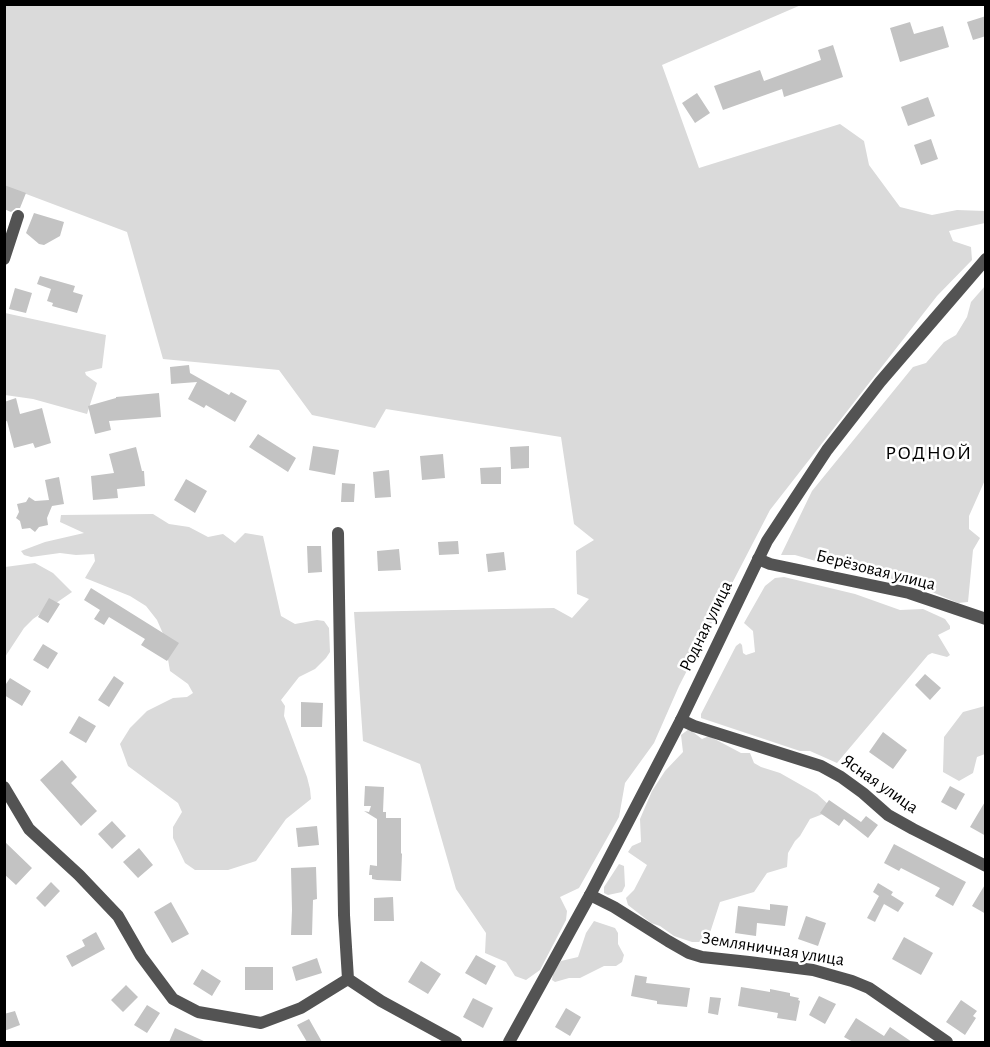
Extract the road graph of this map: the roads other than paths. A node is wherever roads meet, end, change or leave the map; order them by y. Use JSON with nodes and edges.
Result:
{"nodes":[{"id":1,"x":18,"y":216,"type":"dead end"},
{"id":2,"x":4,"y":259,"type":"edge"},
{"id":3,"x":986,"y":259,"type":"edge"},
{"id":4,"x":338,"y":533,"type":"dead end"},
{"id":5,"x":758,"y":559,"type":"junction"},
{"id":6,"x":986,"y":619,"type":"edge"},
{"id":7,"x":681,"y":720,"type":"junction"},
{"id":8,"x":4,"y":787,"type":"edge"},
{"id":9,"x":986,"y":866,"type":"edge"},
{"id":10,"x":590,"y":895,"type":"junction"},
{"id":11,"x":348,"y":979,"type":"junction"},
{"id":12,"x":456,"y":1042,"type":"edge"},
{"id":13,"x":508,"y":1042,"type":"edge"},
{"id":14,"x":947,"y":1042,"type":"edge"}],
"edges":[{"from":1,"to":2,"type":"street"},
{"from":3,"to":5,"type":"street","name":"Родная улица"},
{"from":4,"to":11,"type":"street"},
{"from":5,"to":6,"type":"street","name":"Берёзовая улица"},
{"from":5,"to":7,"type":"street","name":"Родная улица"},
{"from":7,"to":9,"type":"street","name":"Ясная улица"},
{"from":7,"to":10,"type":"street","name":"Родная улица"},
{"from":8,"to":11,"type":"street"},
{"from":10,"to":13,"type":"street","name":"Родная улица"},
{"from":10,"to":14,"type":"street","name":"Земляничная улица"},
{"from":11,"to":12,"type":"street"}]}
